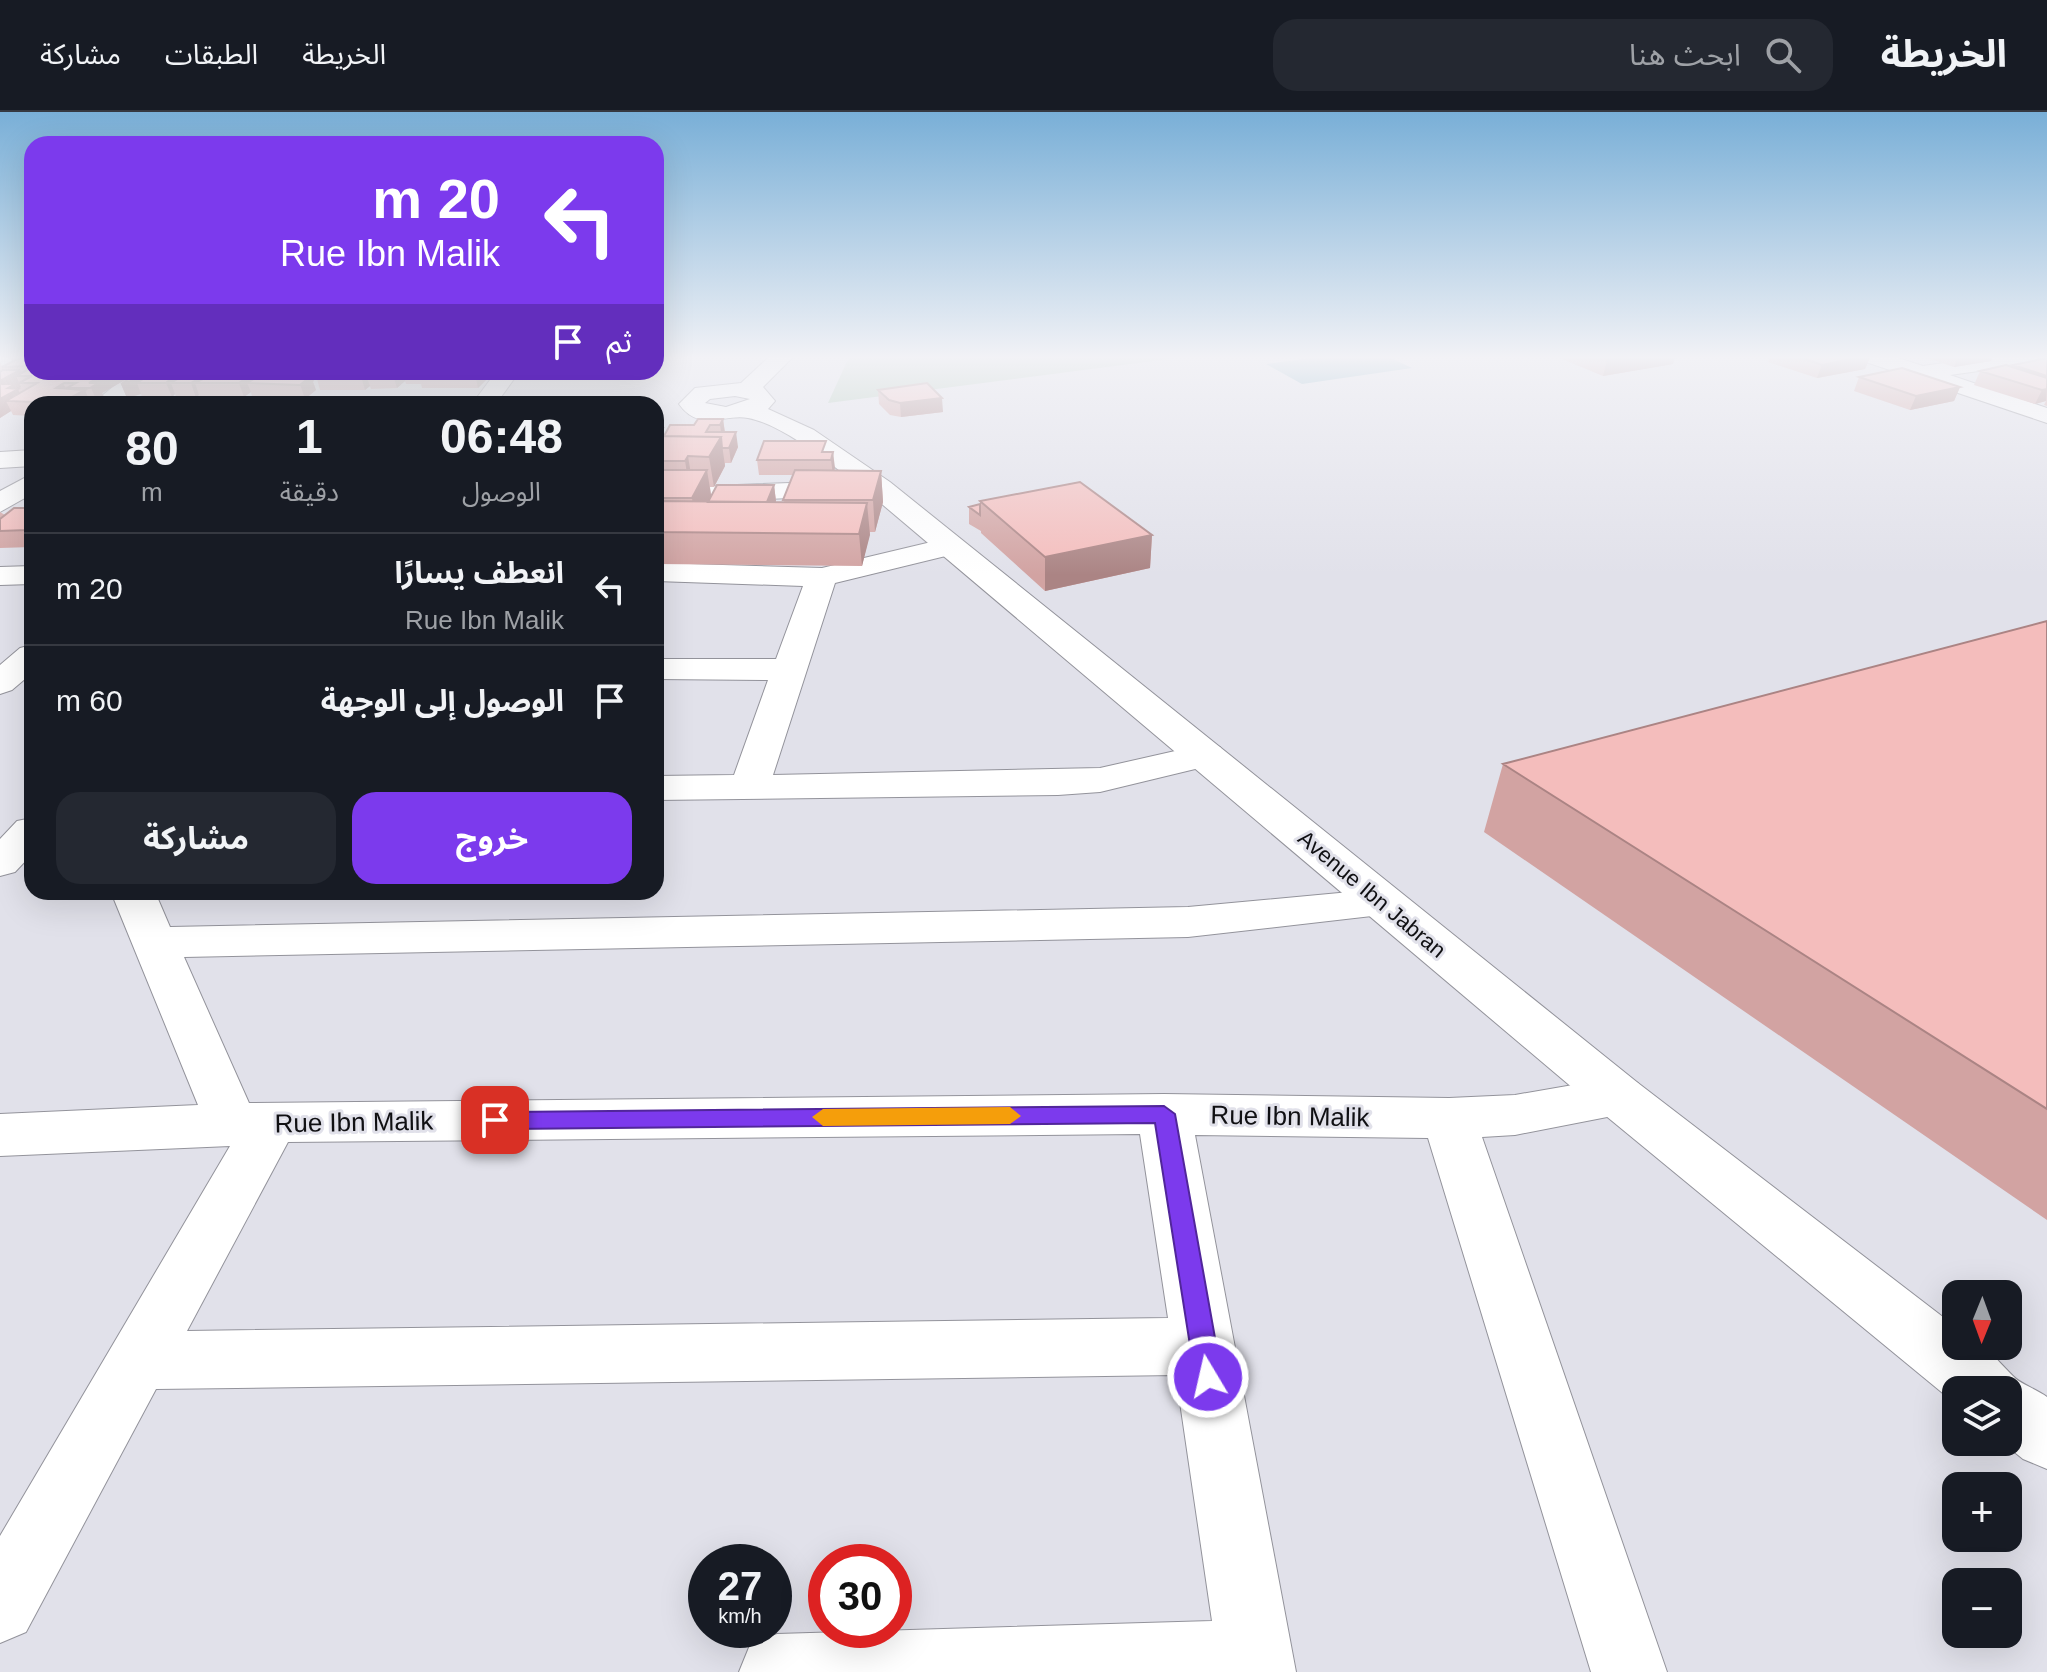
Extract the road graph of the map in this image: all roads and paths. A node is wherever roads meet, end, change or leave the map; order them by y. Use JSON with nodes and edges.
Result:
{"nodes":[{"id":1,"x":797,"y":430,"type":"edge"},
{"id":2,"x":24,"y":462,"type":"edge"},
{"id":3,"x":880,"y":488,"type":"junction"},
{"id":4,"x":664,"y":496,"type":"edge"},
{"id":5,"x":0,"y":504,"type":"edge"},
{"id":6,"x":0,"y":519,"type":"edge"},
{"id":7,"x":24,"y":519,"type":"edge"},
{"id":8,"x":948,"y":547,"type":"junction"},
{"id":9,"x":664,"y":572,"type":"edge"},
{"id":10,"x":822,"y":577,"type":"junction"},
{"id":11,"x":24,"y":662,"type":"edge"},
{"id":12,"x":664,"y":669,"type":"edge"},
{"id":13,"x":788,"y":670,"type":"junction"},
{"id":14,"x":0,"y":683,"type":"edge"},
{"id":15,"x":1206,"y":755,"type":"junction"},
{"id":16,"x":749,"y":787,"type":"junction"},
{"id":17,"x":664,"y":788,"type":"edge"},
{"id":18,"x":24,"y":838,"type":"edge"},
{"id":19,"x":0,"y":863,"type":"edge"},
{"id":20,"x":137,"y":900,"type":"edge"},
{"id":21,"x":1382,"y":903,"type":"junction"},
{"id":22,"x":158,"y":942,"type":"junction"},
{"id":23,"x":1619,"y":1097,"type":"junction"},
{"id":24,"x":1164,"y":1114,"type":"junction"},
{"id":25,"x":1449,"y":1118,"type":"junction"},
{"id":26,"x":253,"y":1124,"type":"junction"},
{"id":27,"x":0,"y":1135,"type":"edge"},
{"id":28,"x":1203,"y":1346,"type":"junction"},
{"id":29,"x":137,"y":1360,"type":"junction"},
{"id":30,"x":1969,"y":1376,"type":"edge"},
{"id":31,"x":2022,"y":1417,"type":"edge"},
{"id":32,"x":2047,"y":1437,"type":"edge"},
{"id":33,"x":0,"y":1606,"type":"edge"},
{"id":34,"x":1257,"y":1665,"type":"edge"},
{"id":35,"x":929,"y":1669,"type":"edge"},
{"id":36,"x":777,"y":1672,"type":"edge"},
{"id":37,"x":1629,"y":1672,"type":"edge"}],
"edges":[{"from":1,"to":3,"type":"street","name":"Avenue Ibn Jabran"},
{"from":2,"to":5,"type":"street"},
{"from":3,"to":4,"type":"street"},
{"from":3,"to":8,"type":"street","name":"Avenue Ibn Jabran"},
{"from":6,"to":7,"type":"street"},
{"from":8,"to":10,"type":"street"},
{"from":8,"to":15,"type":"street","name":"Avenue Ibn Jabran"},
{"from":9,"to":10,"type":"street"},
{"from":10,"to":13,"type":"street"},
{"from":11,"to":14,"type":"street"},
{"from":12,"to":13,"type":"street"},
{"from":13,"to":16,"type":"street"},
{"from":15,"to":16,"type":"street"},
{"from":15,"to":21,"type":"street","name":"Avenue Ibn Jabran"},
{"from":16,"to":17,"type":"street"},
{"from":18,"to":19,"type":"street"},
{"from":20,"to":22,"type":"street"},
{"from":21,"to":22,"type":"street"},
{"from":21,"to":23,"type":"street","name":"Avenue Ibn Jabran"},
{"from":22,"to":26,"type":"street"},
{"from":23,"to":25,"type":"street","name":"Rue Ibn Malik"},
{"from":23,"to":30,"type":"street","name":"Avenue Ibn Jabran"},
{"from":24,"to":25,"type":"street","name":"Rue Ibn Malik"},
{"from":24,"to":26,"type":"street","name":"Rue Ibn Malik"},
{"from":24,"to":28,"type":"street"},
{"from":25,"to":37,"type":"street"},
{"from":26,"to":27,"type":"street","name":"Rue Ibn Malik"},
{"from":26,"to":29,"type":"street"},
{"from":28,"to":29,"type":"street"},
{"from":28,"to":34,"type":"street"},
{"from":29,"to":33,"type":"street"},
{"from":31,"to":32,"type":"street"},
{"from":34,"to":35,"type":"street"},
{"from":35,"to":36,"type":"street"}]}
